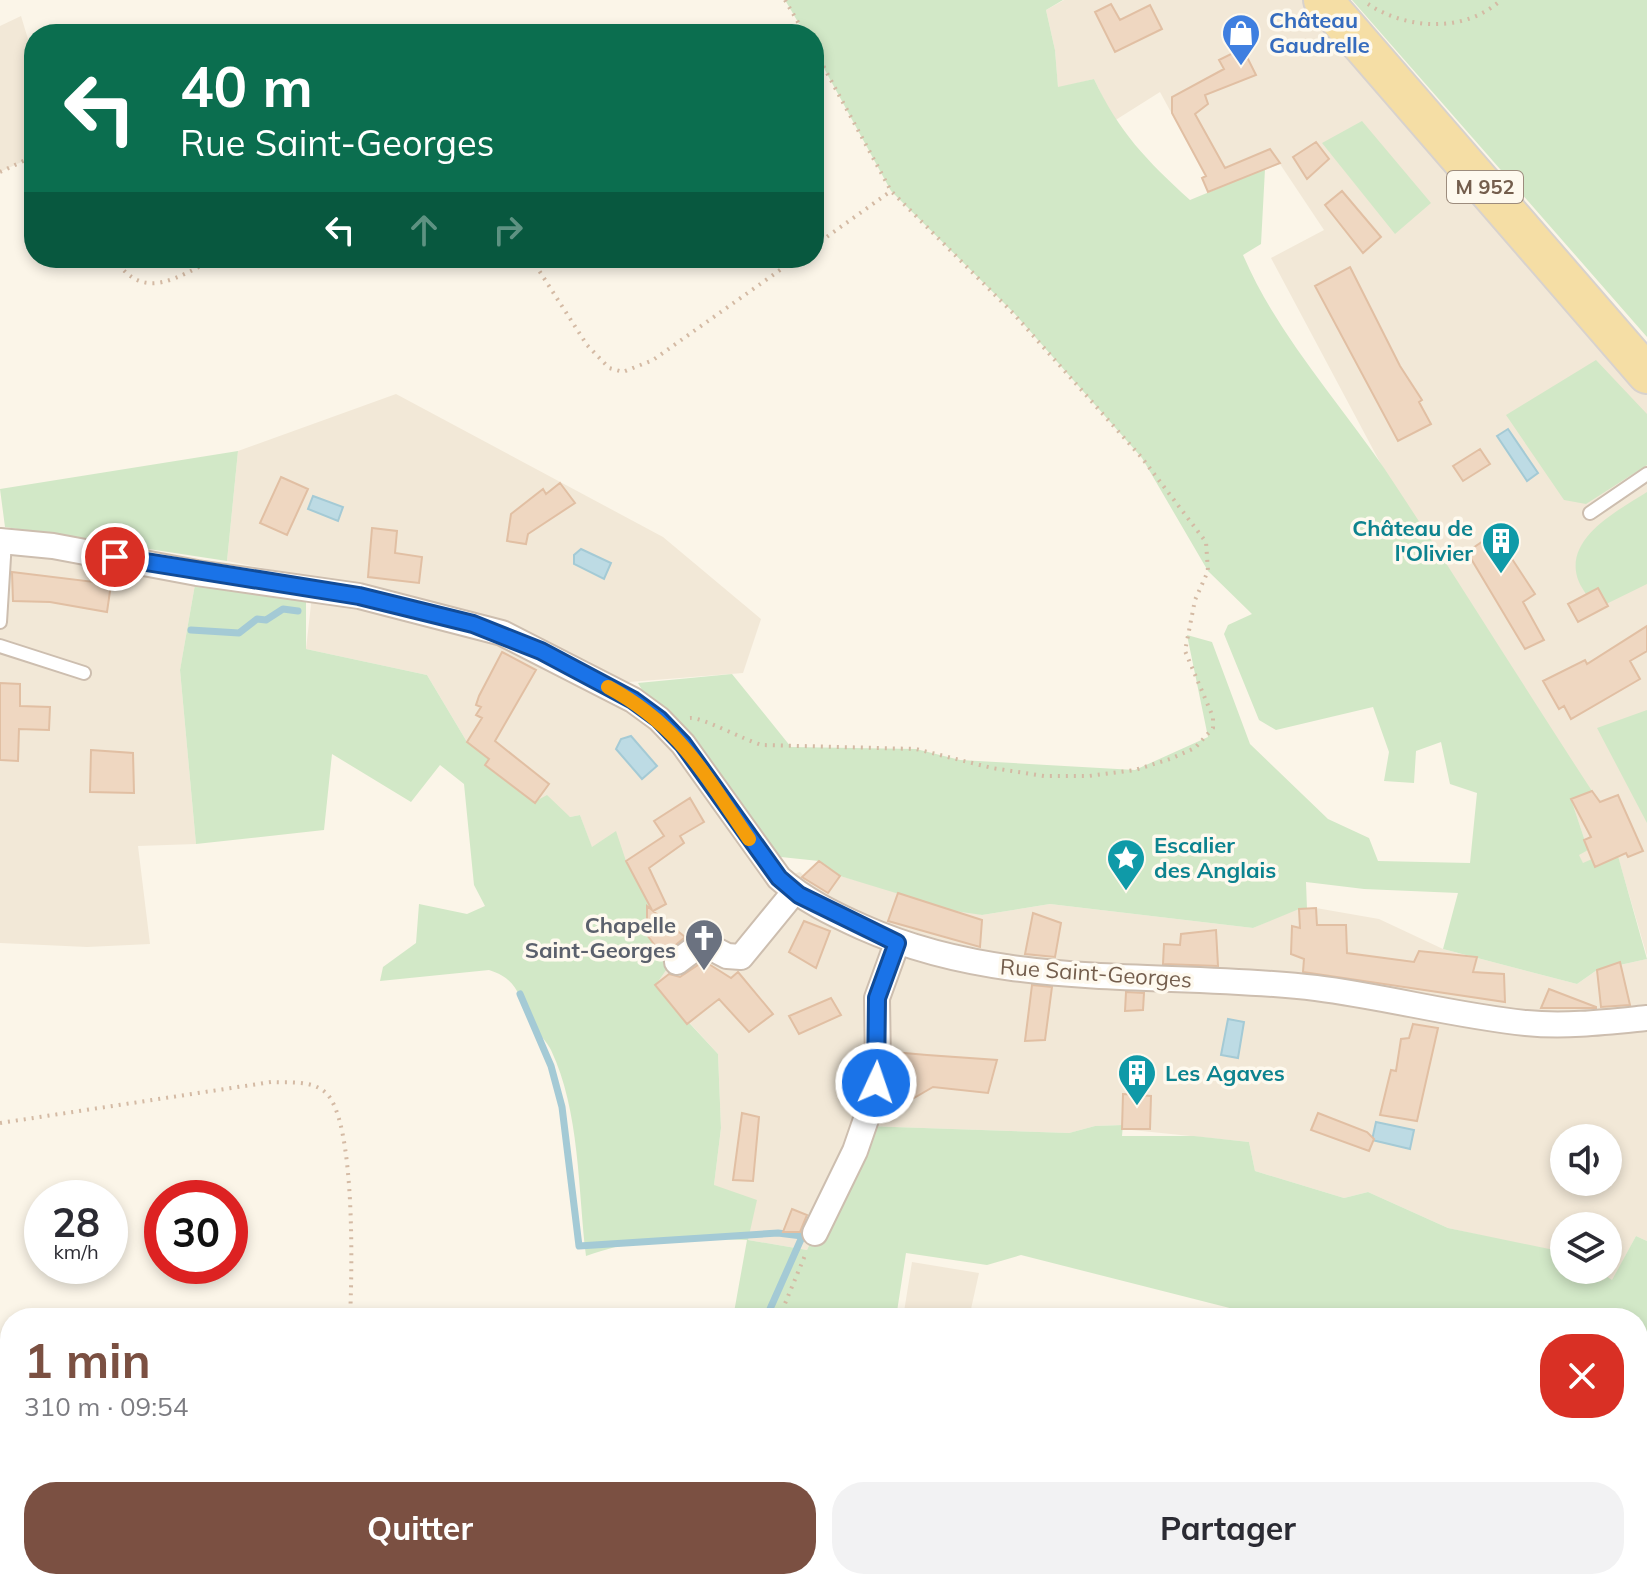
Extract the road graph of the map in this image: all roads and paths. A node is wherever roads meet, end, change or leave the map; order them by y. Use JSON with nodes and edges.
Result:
{"nodes":[{"id":1,"x":785,"y":0,"type":"edge"},
{"id":2,"x":1323,"y":0,"type":"edge"},
{"id":3,"x":1362,"y":0,"type":"edge"},
{"id":4,"x":1501,"y":0,"type":"edge"},
{"id":5,"x":799,"y":24,"type":"edge"},
{"id":6,"x":824,"y":67,"type":"edge"},
{"id":7,"x":24,"y":161,"type":"edge"},
{"id":8,"x":0,"y":172,"type":"edge"},
{"id":9,"x":891,"y":191,"type":"junction"},
{"id":10,"x":824,"y":239,"type":"edge"},
{"id":11,"x":122,"y":268,"type":"edge"},
{"id":12,"x":195,"y":268,"type":"edge"},
{"id":13,"x":537,"y":268,"type":"edge"},
{"id":14,"x":783,"y":268,"type":"edge"},
{"id":15,"x":1647,"y":374,"type":"edge"},
{"id":16,"x":1647,"y":474,"type":"edge"},
{"id":17,"x":1590,"y":513,"type":"dead end"},
{"id":18,"x":2,"y":541,"type":"edge"},
{"id":19,"x":0,"y":622,"type":"edge"},
{"id":20,"x":0,"y":646,"type":"edge"},
{"id":21,"x":84,"y":673,"type":"dead end"},
{"id":22,"x":671,"y":731,"type":"junction"},
{"id":23,"x":795,"y":891,"type":"junction"},
{"id":24,"x":897,"y":943,"type":"junction"},
{"id":25,"x":677,"y":962,"type":"dead end"},
{"id":26,"x":1647,"y":1018,"type":"edge"},
{"id":27,"x":0,"y":1123,"type":"edge"},
{"id":28,"x":815,"y":1233,"type":"joint"},
{"id":29,"x":350,"y":1308,"type":"edge"},
{"id":30,"x":783,"y":1308,"type":"edge"}],
"edges":[{"from":1,"to":5,"type":"path"},
{"from":2,"to":15,"type":"main road","number":"M 952"},
{"from":3,"to":4,"type":"path"},
{"from":6,"to":9,"type":"path"},
{"from":7,"to":8,"type":"path"},
{"from":9,"to":10,"type":"path"},
{"from":9,"to":22,"type":"path"},
{"from":11,"to":12,"type":"path"},
{"from":13,"to":14,"type":"path"},
{"from":16,"to":17,"type":"lane"},
{"from":18,"to":19,"type":"lane"},
{"from":18,"to":22,"type":"street","name":"Rue Saint-Georges"},
{"from":20,"to":21,"type":"lane"},
{"from":22,"to":23,"type":"street","name":"Rue Saint-Georges"},
{"from":23,"to":24,"type":"street","name":"Rue Saint-Georges"},
{"from":23,"to":25,"type":"street"},
{"from":24,"to":26,"type":"street","name":"Rue Saint-Georges"},
{"from":24,"to":28,"type":"street"},
{"from":27,"to":29,"type":"path"},
{"from":28,"to":30,"type":"path"}]}
